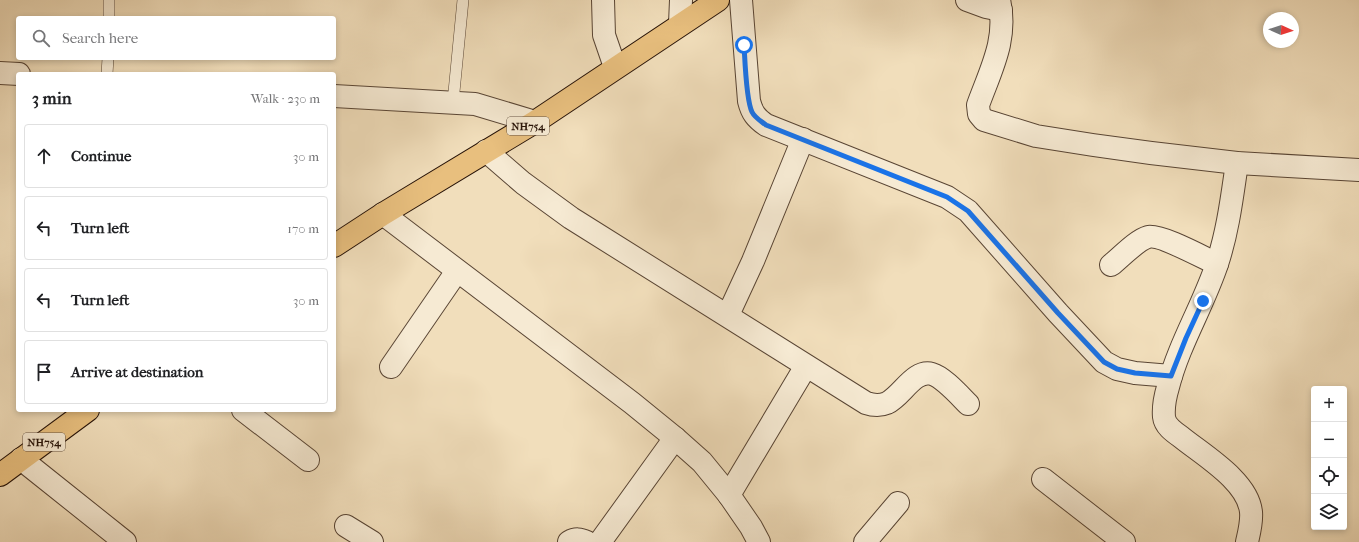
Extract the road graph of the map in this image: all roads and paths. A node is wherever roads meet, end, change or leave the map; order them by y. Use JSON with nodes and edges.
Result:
{"nodes":[{"id":1,"x":109,"y":0,"type":"edge"},
{"id":2,"x":463,"y":0,"type":"edge"},
{"id":3,"x":603,"y":0,"type":"edge"},
{"id":4,"x":681,"y":0,"type":"edge"},
{"id":5,"x":718,"y":0,"type":"edge"},
{"id":6,"x":741,"y":0,"type":"edge"},
{"id":7,"x":967,"y":0,"type":"edge"},
{"id":8,"x":1000,"y":5,"type":"edge"},
{"id":9,"x":109,"y":16,"type":"edge"},
{"id":10,"x":680,"y":24,"type":"junction"},
{"id":11,"x":108,"y":60,"type":"edge"},
{"id":12,"x":615,"y":67,"type":"junction"},
{"id":13,"x":107,"y":72,"type":"edge"},
{"id":14,"x":0,"y":73,"type":"edge"},
{"id":15,"x":16,"y":74,"type":"edge"},
{"id":16,"x":336,"y":96,"type":"edge"},
{"id":17,"x":453,"y":102,"type":"junction"},
{"id":18,"x":535,"y":122,"type":"junction"},
{"id":19,"x":803,"y":139,"type":"junction"},
{"id":20,"x":486,"y":151,"type":"junction"},
{"id":21,"x":1237,"y":163,"type":"junction"},
{"id":22,"x":1359,"y":170,"type":"edge"},
{"id":23,"x":383,"y":214,"type":"junction"},
{"id":24,"x":336,"y":245,"type":"edge"},
{"id":25,"x":1217,"y":264,"type":"junction"},
{"id":26,"x":1111,"y":265,"type":"dead end"},
{"id":27,"x":457,"y":271,"type":"junction"},
{"id":28,"x":728,"y":315,"type":"junction"},
{"id":29,"x":806,"y":366,"type":"junction"},
{"id":30,"x":391,"y":367,"type":"dead end"},
{"id":31,"x":1171,"y":376,"type":"junction"},
{"id":32,"x":968,"y":404,"type":"dead end"},
{"id":33,"x":85,"y":412,"type":"edge"},
{"id":34,"x":246,"y":412,"type":"edge"},
{"id":35,"x":675,"y":438,"type":"junction"},
{"id":36,"x":21,"y":459,"type":"junction"},
{"id":37,"x":308,"y":460,"type":"dead end"},
{"id":38,"x":0,"y":475,"type":"edge"},
{"id":39,"x":1043,"y":479,"type":"dead end"},
{"id":40,"x":729,"y":495,"type":"junction"},
{"id":41,"x":898,"y":503,"type":"dead end"},
{"id":42,"x":346,"y":526,"type":"dead end"},
{"id":43,"x":125,"y":542,"type":"edge"},
{"id":44,"x":372,"y":542,"type":"edge"},
{"id":45,"x":569,"y":542,"type":"edge"},
{"id":46,"x":587,"y":542,"type":"edge"},
{"id":47,"x":600,"y":542,"type":"edge"},
{"id":48,"x":759,"y":542,"type":"edge"},
{"id":49,"x":865,"y":542,"type":"edge"},
{"id":50,"x":1124,"y":542,"type":"edge"},
{"id":51,"x":1247,"y":542,"type":"edge"}],
"edges":[{"from":1,"to":9,"type":"lane"},
{"from":2,"to":17,"type":"lane"},
{"from":3,"to":12,"type":"street"},
{"from":4,"to":10,"type":"street"},
{"from":5,"to":10,"type":"highway","number":"NH754"},
{"from":6,"to":19,"type":"street"},
{"from":7,"to":8,"type":"street"},
{"from":8,"to":21,"type":"street"},
{"from":10,"to":12,"type":"highway","number":"NH754"},
{"from":11,"to":13,"type":"lane"},
{"from":12,"to":18,"type":"highway","number":"NH754"},
{"from":14,"to":15,"type":"street"},
{"from":16,"to":17,"type":"street"},
{"from":17,"to":18,"type":"street"},
{"from":18,"to":20,"type":"highway","number":"NH754"},
{"from":19,"to":28,"type":"street"},
{"from":19,"to":31,"type":"street"},
{"from":20,"to":23,"type":"highway","number":"NH754"},
{"from":20,"to":28,"type":"street"},
{"from":21,"to":22,"type":"street"},
{"from":21,"to":25,"type":"street"},
{"from":23,"to":24,"type":"highway","number":"NH754"},
{"from":23,"to":27,"type":"street"},
{"from":25,"to":26,"type":"street"},
{"from":25,"to":31,"type":"street"},
{"from":27,"to":30,"type":"street"},
{"from":27,"to":35,"type":"street"},
{"from":28,"to":29,"type":"street"},
{"from":29,"to":32,"type":"street"},
{"from":29,"to":40,"type":"street"},
{"from":31,"to":51,"type":"street"},
{"from":33,"to":36,"type":"highway","number":"NH754"},
{"from":34,"to":37,"type":"street"},
{"from":35,"to":40,"type":"street"},
{"from":35,"to":47,"type":"street"},
{"from":36,"to":38,"type":"highway","number":"NH754"},
{"from":36,"to":43,"type":"street"},
{"from":39,"to":50,"type":"street"},
{"from":40,"to":48,"type":"street"},
{"from":41,"to":49,"type":"street"},
{"from":42,"to":44,"type":"street"},
{"from":45,"to":46,"type":"street"}]}
